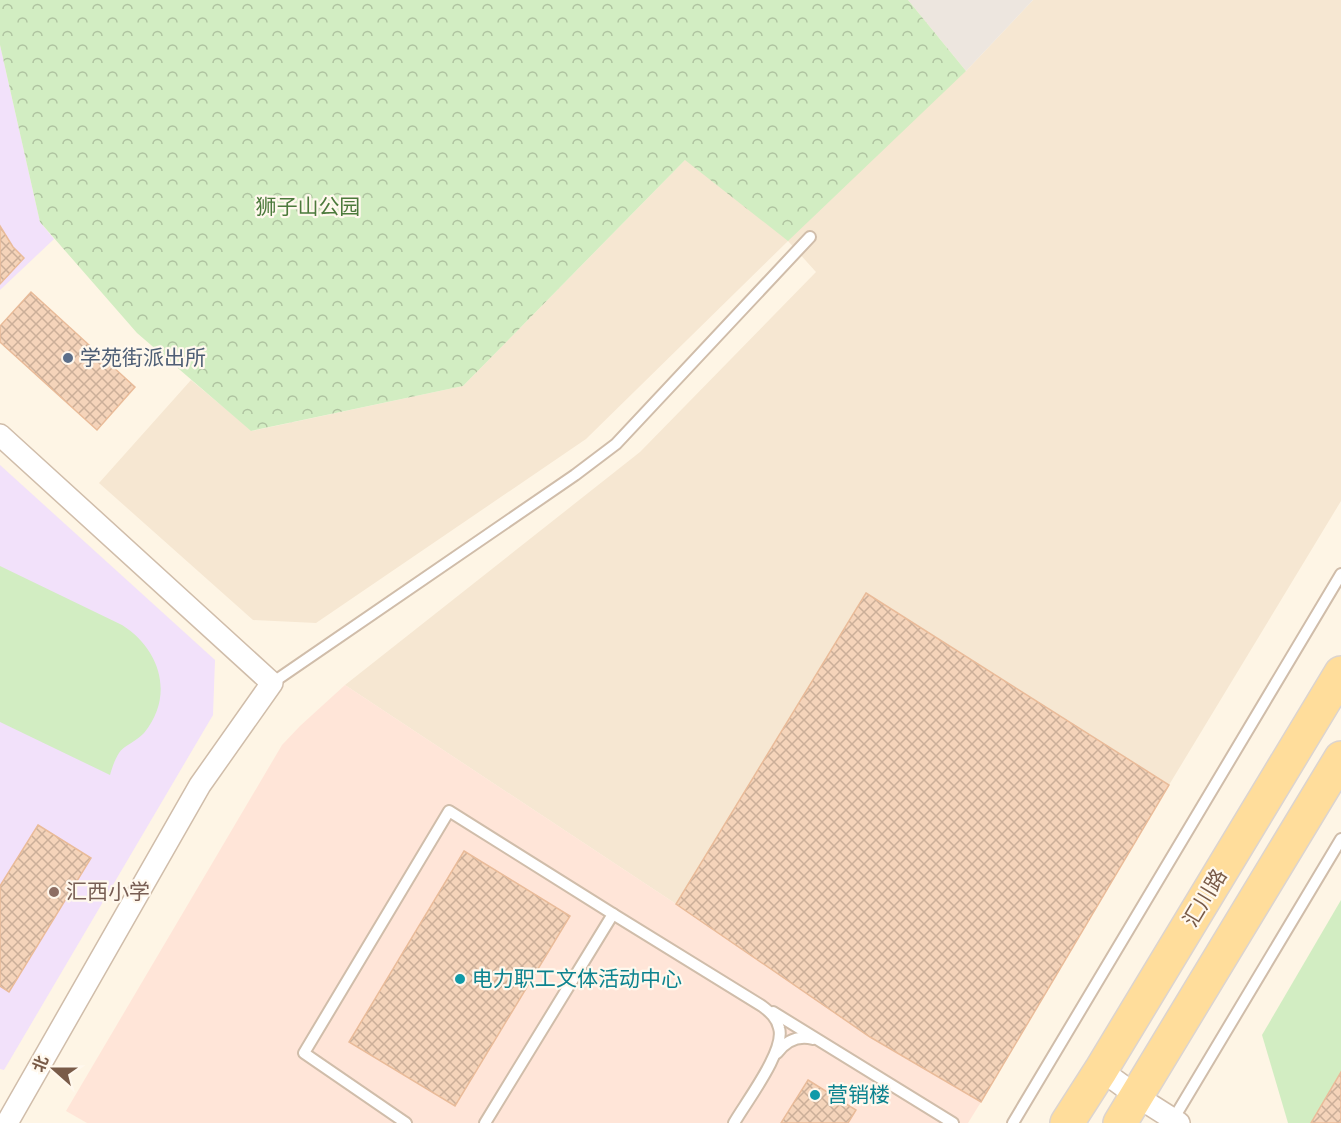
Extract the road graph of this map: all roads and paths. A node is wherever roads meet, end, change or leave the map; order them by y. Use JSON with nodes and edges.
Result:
{"nodes":[{"id":1,"x":810,"y":237,"type":"dead end"},
{"id":2,"x":0,"y":435,"type":"edge"},
{"id":3,"x":1341,"y":574,"type":"edge"},
{"id":4,"x":1341,"y":673,"type":"edge"},
{"id":5,"x":272,"y":683,"type":"junction"},
{"id":6,"x":1341,"y":758,"type":"edge"},
{"id":7,"x":1341,"y":839,"type":"edge"},
{"id":8,"x":613,"y":914,"type":"junction"},
{"id":9,"x":762,"y":1006,"type":"junction"},
{"id":10,"x":822,"y":1042,"type":"junction"},
{"id":11,"x":777,"y":1053,"type":"junction"},
{"id":12,"x":1101,"y":1071,"type":"junction"},
{"id":13,"x":1129,"y":1110,"type":"edge"},
{"id":14,"x":1175,"y":1122,"type":"edge"},
{"id":15,"x":7,"y":1123,"type":"edge"},
{"id":16,"x":406,"y":1123,"type":"edge"},
{"id":17,"x":485,"y":1123,"type":"edge"},
{"id":18,"x":734,"y":1123,"type":"edge"},
{"id":19,"x":953,"y":1123,"type":"edge"},
{"id":20,"x":1013,"y":1123,"type":"edge"},
{"id":21,"x":1067,"y":1123,"type":"edge"}],
"edges":[{"from":1,"to":5,"type":"lane"},
{"from":2,"to":5,"type":"street"},
{"from":3,"to":20,"type":"lane"},
{"from":4,"to":12,"type":"main road","name":"汇川路"},
{"from":5,"to":15,"type":"street"},
{"from":6,"to":13,"type":"main road"},
{"from":7,"to":14,"type":"lane"},
{"from":8,"to":9,"type":"lane"},
{"from":8,"to":16,"type":"lane"},
{"from":8,"to":17,"type":"lane"},
{"from":9,"to":10,"type":"lane"},
{"from":9,"to":11,"type":"lane"},
{"from":10,"to":11,"type":"lane"},
{"from":10,"to":19,"type":"lane"},
{"from":11,"to":18,"type":"lane"},
{"from":12,"to":13,"type":"street"},
{"from":12,"to":21,"type":"main road","name":"汇川路"},
{"from":13,"to":14,"type":"street"}]}
